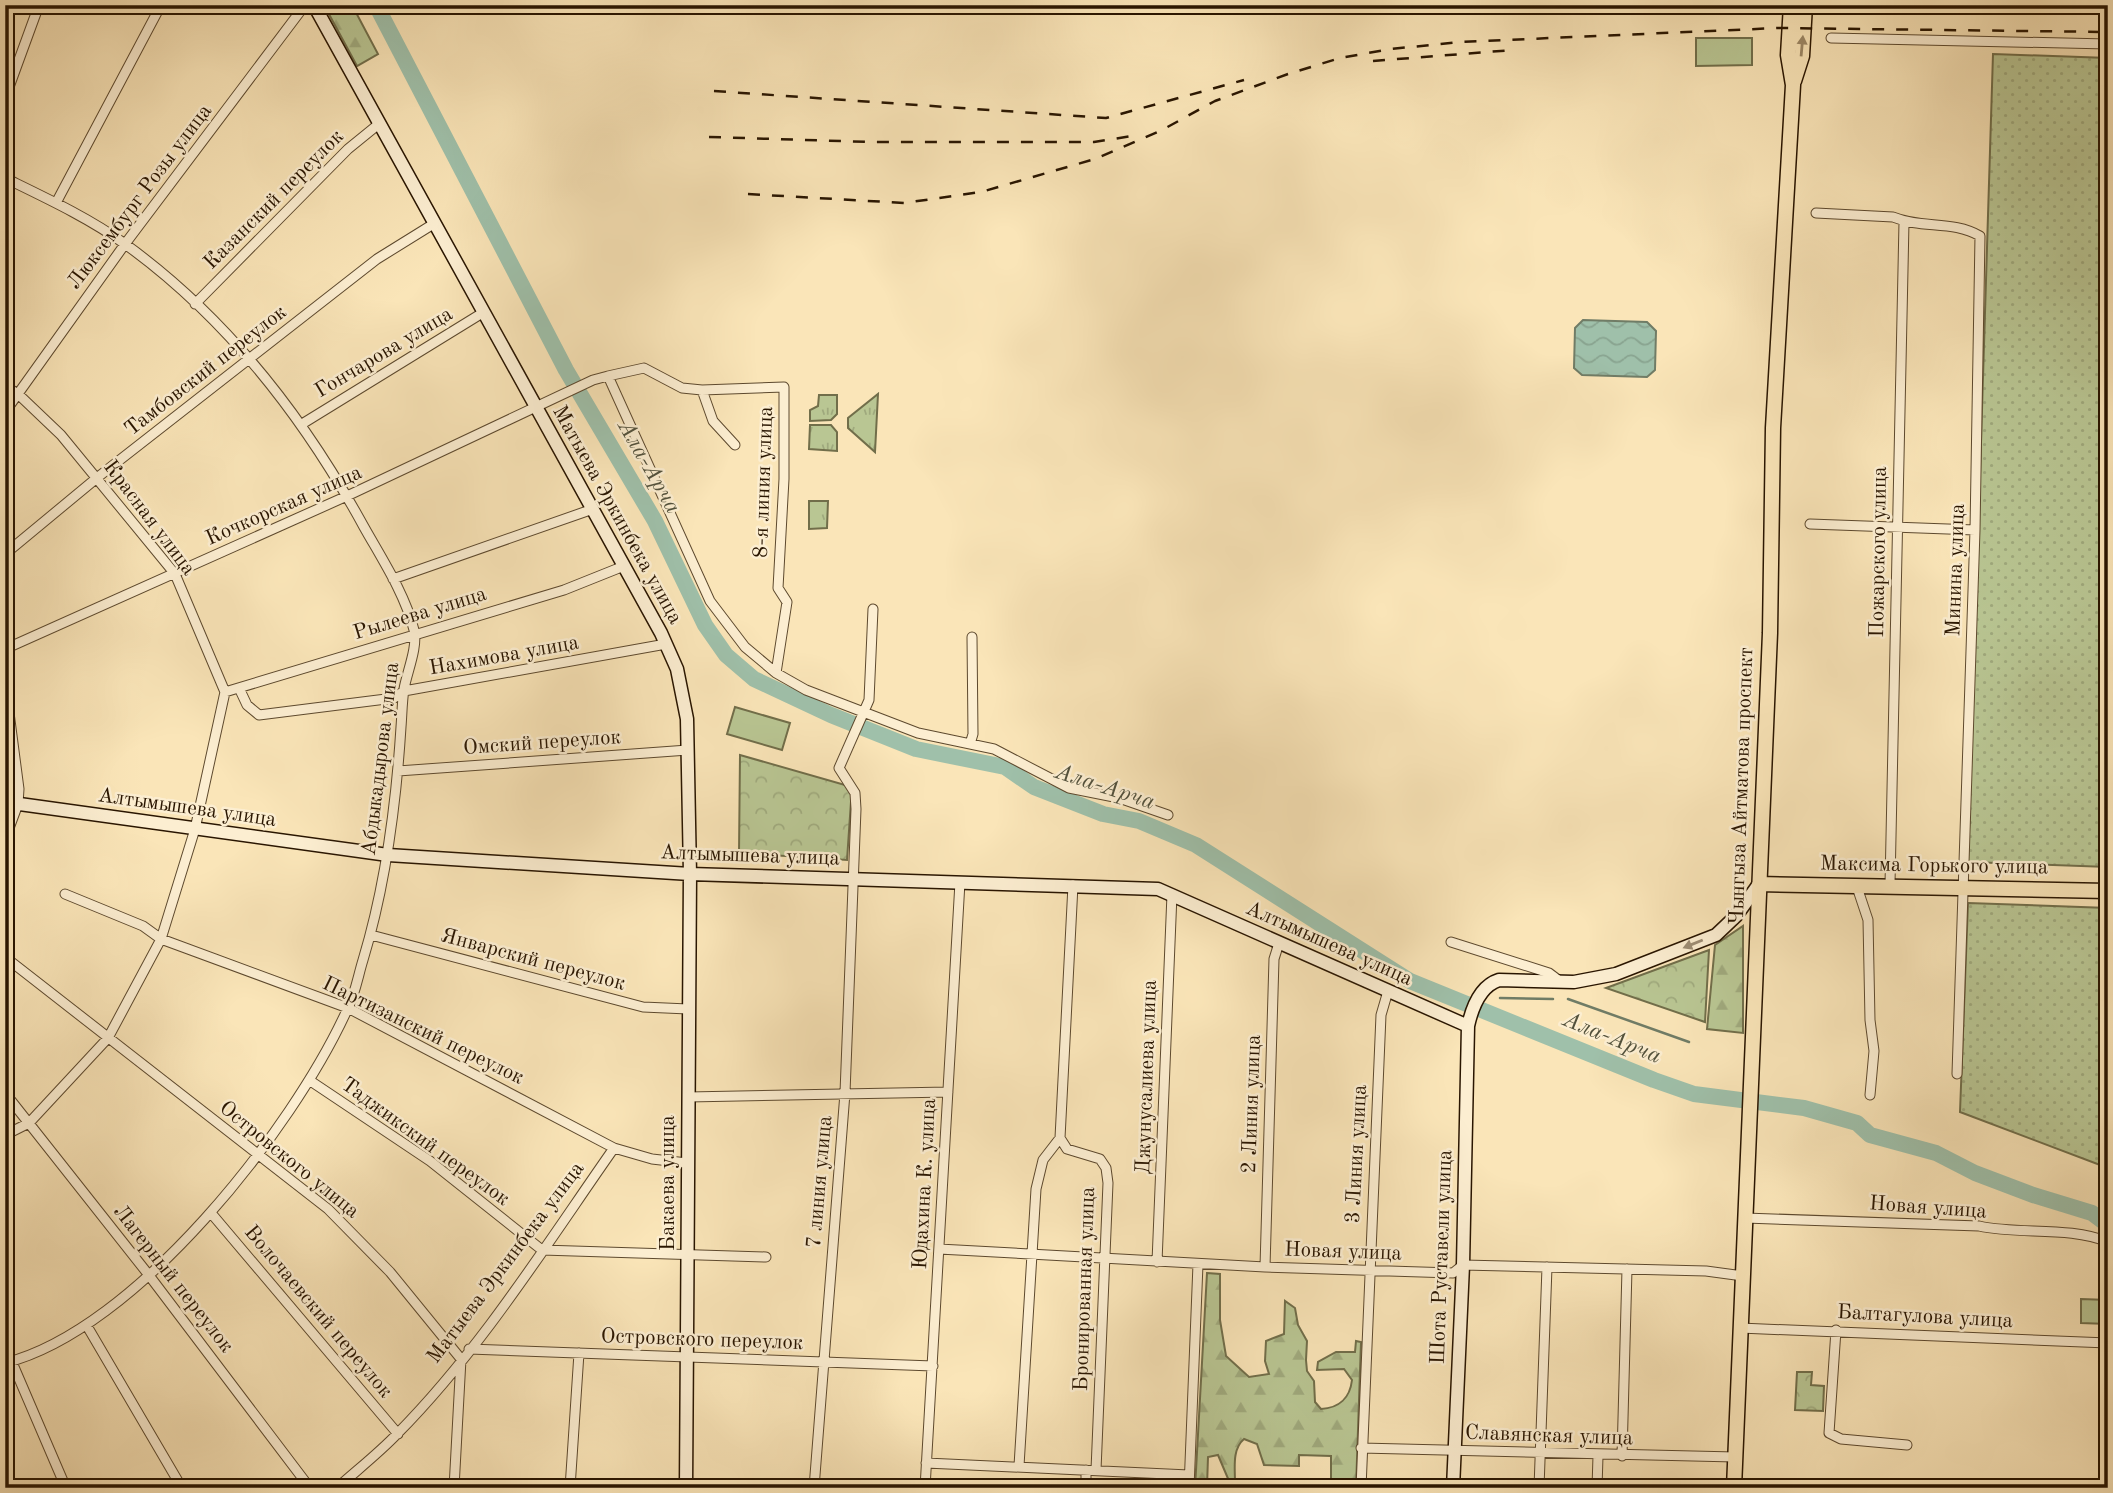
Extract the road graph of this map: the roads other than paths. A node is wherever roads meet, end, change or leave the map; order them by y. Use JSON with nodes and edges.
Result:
{"nodes":[{"id":1,"x":39,"y":5,"type":"edge"},
{"id":2,"x":161,"y":5,"type":"edge"},
{"id":3,"x":305,"y":5,"type":"edge"},
{"id":4,"x":314,"y":5,"type":"edge"},
{"id":5,"x":1798,"y":8,"type":"edge"},
{"id":6,"x":1831,"y":38,"type":"dead end"},
{"id":7,"x":2108,"y":44,"type":"edge"},
{"id":8,"x":5,"y":98,"type":"edge"},
{"id":9,"x":380,"y":123,"type":"junction"},
{"id":10,"x":5,"y":178,"type":"edge"},
{"id":11,"x":56,"y":203,"type":"junction"},
{"id":12,"x":1816,"y":213,"type":"dead end"},
{"id":13,"x":1905,"y":222,"type":"junction"},
{"id":14,"x":435,"y":223,"type":"junction"},
{"id":15,"x":125,"y":244,"type":"junction"},
{"id":16,"x":195,"y":304,"type":"junction"},
{"id":17,"x":484,"y":312,"type":"junction"},
{"id":18,"x":248,"y":360,"type":"junction"},
{"id":19,"x":608,"y":376,"type":"junction"},
{"id":20,"x":5,"y":386,"type":"edge"},
{"id":21,"x":702,"y":390,"type":"junction"},
{"id":22,"x":19,"y":394,"type":"junction"},
{"id":23,"x":564,"y":394,"type":"joint"},
{"id":24,"x":537,"y":408,"type":"junction"},
{"id":25,"x":5,"y":412,"type":"edge"},
{"id":26,"x":302,"y":424,"type":"junction"},
{"id":27,"x":735,"y":445,"type":"dead end"},
{"id":28,"x":98,"y":477,"type":"junction"},
{"id":29,"x":347,"y":496,"type":"junction"},
{"id":30,"x":593,"y":509,"type":"junction"},
{"id":31,"x":1810,"y":524,"type":"dead end"},
{"id":32,"x":1897,"y":527,"type":"junction"},
{"id":33,"x":1975,"y":530,"type":"junction"},
{"id":34,"x":5,"y":554,"type":"edge"},
{"id":35,"x":624,"y":566,"type":"junction"},
{"id":36,"x":175,"y":574,"type":"junction"},
{"id":37,"x":393,"y":579,"type":"junction"},
{"id":38,"x":873,"y":609,"type":"dead end"},
{"id":39,"x":415,"y":633,"type":"junction"},
{"id":40,"x":972,"y":637,"type":"dead end"},
{"id":41,"x":666,"y":644,"type":"junction"},
{"id":42,"x":5,"y":649,"type":"edge"},
{"id":43,"x":776,"y":673,"type":"junction"},
{"id":44,"x":5,"y":682,"type":"edge"},
{"id":45,"x":239,"y":688,"type":"junction"},
{"id":46,"x":404,"y":691,"type":"junction"},
{"id":47,"x":225,"y":692,"type":"junction"},
{"id":48,"x":863,"y":712,"type":"junction"},
{"id":49,"x":970,"y":744,"type":"junction"},
{"id":50,"x":688,"y":750,"type":"junction"},
{"id":51,"x":398,"y":771,"type":"junction"},
{"id":52,"x":12,"y":803,"type":"edge"},
{"id":53,"x":1168,"y":815,"type":"dead end"},
{"id":54,"x":195,"y":829,"type":"junction"},
{"id":55,"x":5,"y":839,"type":"edge"},
{"id":56,"x":388,"y":855,"type":"junction"},
{"id":57,"x":691,"y":874,"type":"junction"},
{"id":58,"x":852,"y":879,"type":"junction"},
{"id":59,"x":960,"y":882,"type":"junction"},
{"id":60,"x":1759,"y":884,"type":"junction"},
{"id":61,"x":1856,"y":884,"type":"junction"},
{"id":62,"x":1890,"y":884,"type":"junction"},
{"id":63,"x":1073,"y":885,"type":"junction"},
{"id":64,"x":1963,"y":886,"type":"junction"},
{"id":65,"x":2108,"y":891,"type":"edge"},
{"id":66,"x":65,"y":894,"type":"dead end"},
{"id":67,"x":1172,"y":894,"type":"junction"},
{"id":68,"x":371,"y":935,"type":"junction"},
{"id":69,"x":161,"y":939,"type":"junction"},
{"id":70,"x":1451,"y":942,"type":"dead end"},
{"id":71,"x":1279,"y":943,"type":"junction"},
{"id":72,"x":5,"y":957,"type":"edge"},
{"id":73,"x":1561,"y":982,"type":"junction"},
{"id":74,"x":1388,"y":991,"type":"junction"},
{"id":75,"x":348,"y":1009,"type":"junction"},
{"id":76,"x":688,"y":1009,"type":"junction"},
{"id":77,"x":1469,"y":1023,"type":"junction"},
{"id":78,"x":108,"y":1038,"type":"junction"},
{"id":79,"x":1957,"y":1074,"type":"dead end"},
{"id":80,"x":309,"y":1080,"type":"junction"},
{"id":81,"x":948,"y":1092,"type":"junction"},
{"id":82,"x":5,"y":1093,"type":"edge"},
{"id":83,"x":845,"y":1093,"type":"junction"},
{"id":84,"x":1870,"y":1095,"type":"dead end"},
{"id":85,"x":688,"y":1097,"type":"junction"},
{"id":86,"x":29,"y":1123,"type":"junction"},
{"id":87,"x":5,"y":1135,"type":"edge"},
{"id":88,"x":1060,"y":1138,"type":"junction"},
{"id":89,"x":614,"y":1148,"type":"junction"},
{"id":90,"x":260,"y":1155,"type":"junction"},
{"id":91,"x":687,"y":1163,"type":"junction"},
{"id":92,"x":211,"y":1213,"type":"junction"},
{"id":93,"x":1745,"y":1218,"type":"junction"},
{"id":94,"x":2108,"y":1242,"type":"edge"},
{"id":95,"x":939,"y":1249,"type":"junction"},
{"id":96,"x":542,"y":1250,"type":"junction"},
{"id":97,"x":687,"y":1256,"type":"junction"},
{"id":98,"x":1031,"y":1256,"type":"junction"},
{"id":99,"x":766,"y":1257,"type":"dead end"},
{"id":100,"x":1103,"y":1259,"type":"junction"},
{"id":101,"x":1157,"y":1262,"type":"junction"},
{"id":102,"x":1198,"y":1264,"type":"junction"},
{"id":103,"x":1463,"y":1265,"type":"junction"},
{"id":104,"x":1265,"y":1267,"type":"junction"},
{"id":105,"x":1547,"y":1267,"type":"junction"},
{"id":106,"x":1627,"y":1269,"type":"junction"},
{"id":107,"x":1369,"y":1270,"type":"junction"},
{"id":108,"x":148,"y":1274,"type":"junction"},
{"id":109,"x":1743,"y":1276,"type":"junction"},
{"id":110,"x":87,"y":1326,"type":"junction"},
{"id":111,"x":1741,"y":1328,"type":"junction"},
{"id":112,"x":1836,"y":1330,"type":"junction"},
{"id":113,"x":2108,"y":1343,"type":"edge"},
{"id":114,"x":5,"y":1346,"type":"edge"},
{"id":115,"x":469,"y":1349,"type":"junction"},
{"id":116,"x":579,"y":1353,"type":"junction"},
{"id":117,"x":687,"y":1357,"type":"junction"},
{"id":118,"x":461,"y":1359,"type":"junction"},
{"id":119,"x":9,"y":1362,"type":"edge"},
{"id":120,"x":823,"y":1362,"type":"junction"},
{"id":121,"x":933,"y":1366,"type":"junction"},
{"id":122,"x":398,"y":1434,"type":"junction"},
{"id":123,"x":1907,"y":1444,"type":"dead end"},
{"id":124,"x":1361,"y":1448,"type":"junction"},
{"id":125,"x":1455,"y":1451,"type":"junction"},
{"id":126,"x":1540,"y":1454,"type":"junction"},
{"id":127,"x":1598,"y":1455,"type":"junction"},
{"id":128,"x":1622,"y":1456,"type":"junction"},
{"id":129,"x":1735,"y":1457,"type":"junction"},
{"id":130,"x":926,"y":1463,"type":"junction"},
{"id":131,"x":1019,"y":1466,"type":"junction"},
{"id":132,"x":1091,"y":1470,"type":"junction"},
{"id":133,"x":1189,"y":1475,"type":"junction"},
{"id":134,"x":66,"y":1488,"type":"edge"},
{"id":135,"x":182,"y":1488,"type":"edge"},
{"id":136,"x":310,"y":1488,"type":"edge"},
{"id":137,"x":337,"y":1488,"type":"edge"},
{"id":138,"x":454,"y":1488,"type":"edge"},
{"id":139,"x":570,"y":1488,"type":"edge"},
{"id":140,"x":686,"y":1488,"type":"edge"},
{"id":141,"x":814,"y":1488,"type":"edge"},
{"id":142,"x":925,"y":1488,"type":"edge"},
{"id":143,"x":1086,"y":1488,"type":"edge"},
{"id":144,"x":1189,"y":1488,"type":"edge"},
{"id":145,"x":1361,"y":1488,"type":"edge"},
{"id":146,"x":1453,"y":1488,"type":"edge"},
{"id":147,"x":1539,"y":1488,"type":"edge"},
{"id":148,"x":1597,"y":1488,"type":"edge"},
{"id":149,"x":1734,"y":1488,"type":"edge"}],
"edges":[{"from":1,"to":8,"type":"street"},
{"from":2,"to":11,"type":"street"},
{"from":3,"to":15,"type":"street","name":"Люксембург Розы улица"},
{"from":4,"to":9,"type":"main road","name":"Матыева Эркинбека улица"},
{"from":5,"to":60,"type":"main road","name":"Чынгыза Айтматова проспект"},
{"from":6,"to":7,"type":"street"},
{"from":9,"to":14,"type":"main road","name":"Матыева Эркинбека улица"},
{"from":9,"to":16,"type":"street","name":"Казанский переулок"},
{"from":10,"to":11,"type":"street"},
{"from":11,"to":15,"type":"street"},
{"from":12,"to":13,"type":"street","name":"Минина улица"},
{"from":13,"to":32,"type":"street","name":"Пожарского улица"},
{"from":13,"to":33,"type":"street","name":"Минина улица"},
{"from":14,"to":17,"type":"main road","name":"Матыева Эркинбека улица"},
{"from":14,"to":18,"type":"street","name":"Тамбовский переулок"},
{"from":15,"to":16,"type":"street"},
{"from":15,"to":22,"type":"street","name":"Люксембург Розы улица"},
{"from":16,"to":18,"type":"street"},
{"from":17,"to":24,"type":"main road","name":"Матыева Эркинбека улица"},
{"from":17,"to":26,"type":"street","name":"Гончарова улица"},
{"from":18,"to":26,"type":"street"},
{"from":18,"to":28,"type":"street","name":"Тамбовский переулок"},
{"from":19,"to":21,"type":"street","name":"8-я линия улица"},
{"from":19,"to":23,"type":"street","name":"8-я линия улица"},
{"from":19,"to":43,"type":"street"},
{"from":20,"to":22,"type":"street","name":"Красная улица"},
{"from":21,"to":27,"type":"street"},
{"from":21,"to":43,"type":"street","name":"8-я линия улица"},
{"from":22,"to":25,"type":"street","name":"Люксембург Розы улица"},
{"from":22,"to":28,"type":"street","name":"Красная улица"},
{"from":23,"to":24,"type":"street","name":"Кочкорская улица"},
{"from":24,"to":29,"type":"street","name":"Кочкорская улица"},
{"from":24,"to":30,"type":"main road","name":"Матыева Эркинбека улица"},
{"from":26,"to":29,"type":"street"},
{"from":28,"to":34,"type":"street","name":"Тамбовский переулок"},
{"from":28,"to":36,"type":"street","name":"Красная улица"},
{"from":29,"to":36,"type":"street","name":"Кочкорская улица"},
{"from":29,"to":37,"type":"street"},
{"from":30,"to":35,"type":"main road","name":"Матыева Эркинбека улица"},
{"from":30,"to":37,"type":"street"},
{"from":31,"to":32,"type":"street"},
{"from":32,"to":33,"type":"street"},
{"from":32,"to":62,"type":"street","name":"Пожарского улица"},
{"from":33,"to":64,"type":"street","name":"Минина улица"},
{"from":35,"to":39,"type":"street","name":"Рылеева улица"},
{"from":35,"to":41,"type":"main road","name":"Матыева Эркинбека улица"},
{"from":36,"to":42,"type":"street","name":"Кочкорская улица"},
{"from":36,"to":47,"type":"street","name":"Красная улица"},
{"from":37,"to":39,"type":"street"},
{"from":38,"to":48,"type":"street"},
{"from":39,"to":45,"type":"street","name":"Рылеева улица"},
{"from":39,"to":46,"type":"street","name":"Абдыкадырова улица"},
{"from":40,"to":49,"type":"street"},
{"from":41,"to":46,"type":"street","name":"Нахимова улица"},
{"from":41,"to":50,"type":"main road","name":"Матыева Эркинбека улица"},
{"from":43,"to":48,"type":"street"},
{"from":44,"to":52,"type":"street"},
{"from":45,"to":46,"type":"street","name":"Нахимова улица"},
{"from":45,"to":47,"type":"street","name":"Рылеева улица"},
{"from":46,"to":51,"type":"street","name":"Абдыкадырова улица"},
{"from":47,"to":54,"type":"street"},
{"from":48,"to":49,"type":"street"},
{"from":48,"to":58,"type":"street","name":"7 линия улица"},
{"from":49,"to":53,"type":"street"},
{"from":50,"to":51,"type":"street","name":"Омский переулок"},
{"from":50,"to":57,"type":"main road","name":"Матыева Эркинбека улица"},
{"from":51,"to":56,"type":"street","name":"Абдыкадырова улица"},
{"from":52,"to":54,"type":"main road","name":"Алтымышева улица"},
{"from":52,"to":55,"type":"street"},
{"from":54,"to":56,"type":"main road","name":"Алтымышева улица"},
{"from":54,"to":69,"type":"street"},
{"from":56,"to":57,"type":"main road","name":"Алтымышева улица"},
{"from":56,"to":68,"type":"street","name":"Абдыкадырова улица"},
{"from":57,"to":58,"type":"main road","name":"Алтымышева улица"},
{"from":57,"to":76,"type":"main road","name":"Матыева Эркинбека улица"},
{"from":58,"to":59,"type":"main road","name":"Алтымышева улица"},
{"from":58,"to":83,"type":"street","name":"7 линия улица"},
{"from":59,"to":63,"type":"main road","name":"Алтымышева улица"},
{"from":59,"to":81,"type":"street","name":"Юдахина К. улица"},
{"from":60,"to":61,"type":"main road","name":"Максима Горького улица"},
{"from":60,"to":73,"type":"main road","one_way":true},
{"from":60,"to":93,"type":"main road","name":"Чынгыза Айтматова проспект"},
{"from":61,"to":62,"type":"main road","name":"Максима Горького улица"},
{"from":61,"to":84,"type":"street"},
{"from":62,"to":64,"type":"main road","name":"Максима Горького улица"},
{"from":63,"to":67,"type":"main road","name":"Алтымышева улица"},
{"from":63,"to":88,"type":"street"},
{"from":64,"to":65,"type":"main road","name":"Максима Горького улица"},
{"from":64,"to":79,"type":"street","name":"Минина улица"},
{"from":66,"to":69,"type":"street","name":"Партизанский переулок"},
{"from":67,"to":71,"type":"main road","name":"Алтымышева улица"},
{"from":67,"to":101,"type":"street","name":"Джунусалиева улица"},
{"from":68,"to":75,"type":"street","name":"Абдыкадырова улица"},
{"from":68,"to":76,"type":"street","name":"Январский переулок"},
{"from":69,"to":75,"type":"street","name":"Партизанский переулок"},
{"from":69,"to":78,"type":"street"},
{"from":70,"to":73,"type":"street"},
{"from":71,"to":74,"type":"main road","name":"Алтымышева улица"},
{"from":71,"to":104,"type":"street","name":"2 Линия улица"},
{"from":72,"to":78,"type":"street","name":"Островского улица"},
{"from":73,"to":77,"type":"main road"},
{"from":74,"to":77,"type":"main road","name":"Алтымышева улица"},
{"from":74,"to":107,"type":"street","name":"3 Линия улица"},
{"from":75,"to":80,"type":"street","name":"Абдыкадырова улица"},
{"from":75,"to":89,"type":"street","name":"Партизанский переулок"},
{"from":76,"to":85,"type":"main road","name":"Матыева Эркинбека улица"},
{"from":77,"to":103,"type":"main road","name":"Шота Руставели улица"},
{"from":78,"to":86,"type":"street"},
{"from":78,"to":90,"type":"street","name":"Островского улица"},
{"from":80,"to":90,"type":"street","name":"Абдыкадырова улица"},
{"from":80,"to":96,"type":"street","name":"Таджикский переулок"},
{"from":81,"to":83,"type":"street","name":"Бакаева улица"},
{"from":81,"to":95,"type":"street","name":"Юдахина К. улица"},
{"from":82,"to":86,"type":"street","name":"Лагерный переулок"},
{"from":83,"to":85,"type":"street","name":"Бакаева улица"},
{"from":83,"to":120,"type":"street","name":"7 линия улица"},
{"from":85,"to":91,"type":"main road","name":"Бакаева улица"},
{"from":86,"to":87,"type":"street"},
{"from":86,"to":108,"type":"street","name":"Лагерный переулок"},
{"from":88,"to":98,"type":"street"},
{"from":88,"to":100,"type":"street","name":"Бронированная улица"},
{"from":89,"to":91,"type":"street","name":"Партизанский переулок"},
{"from":89,"to":96,"type":"street","name":"Матыева Эркинбека улица"},
{"from":90,"to":92,"type":"street","name":"Абдыкадырова улица"},
{"from":90,"to":118,"type":"street","name":"Островского улица"},
{"from":91,"to":97,"type":"main road","name":"Бакаева улица"},
{"from":92,"to":108,"type":"street","name":"Абдыкадырова улица"},
{"from":92,"to":122,"type":"street","name":"Волочаевский переулок"},
{"from":93,"to":94,"type":"street","name":"Новая улица"},
{"from":93,"to":109,"type":"main road","name":"Чынгыза Айтматова проспект"},
{"from":95,"to":98,"type":"street","name":"Новая улица"},
{"from":95,"to":121,"type":"street","name":"Юдахина К. улица"},
{"from":96,"to":97,"type":"street"},
{"from":96,"to":115,"type":"street","name":"Матыева Эркинбека улица"},
{"from":97,"to":99,"type":"street"},
{"from":97,"to":117,"type":"main road","name":"Бакаева улица"},
{"from":98,"to":100,"type":"street","name":"Новая улица"},
{"from":98,"to":131,"type":"street"},
{"from":100,"to":101,"type":"street","name":"Новая улица"},
{"from":100,"to":132,"type":"street","name":"Бронированная улица"},
{"from":101,"to":102,"type":"street","name":"Новая улица"},
{"from":102,"to":104,"type":"street","name":"Новая улица"},
{"from":102,"to":133,"type":"street"},
{"from":103,"to":105,"type":"street","name":"Новая улица"},
{"from":103,"to":107,"type":"street","name":"Новая улица"},
{"from":103,"to":125,"type":"main road","name":"Шота Руставели улица"},
{"from":104,"to":107,"type":"street","name":"Новая улица"},
{"from":105,"to":106,"type":"street","name":"Новая улица"},
{"from":105,"to":126,"type":"street"},
{"from":106,"to":109,"type":"street","name":"Новая улица"},
{"from":106,"to":128,"type":"street"},
{"from":107,"to":124,"type":"street","name":"3 Линия улица"},
{"from":108,"to":110,"type":"street","name":"Абдыкадырова улица"},
{"from":108,"to":136,"type":"street","name":"Лагерный переулок"},
{"from":109,"to":111,"type":"main road","name":"Чынгыза Айтматова проспект"},
{"from":110,"to":119,"type":"street","name":"Абдыкадырова улица"},
{"from":110,"to":135,"type":"street"},
{"from":111,"to":112,"type":"street","name":"Балтагулова улица"},
{"from":111,"to":129,"type":"main road","name":"Чынгыза Айтматова проспект"},
{"from":112,"to":113,"type":"street","name":"Балтагулова улица"},
{"from":112,"to":123,"type":"street"},
{"from":114,"to":119,"type":"street"},
{"from":115,"to":116,"type":"street","name":"Островского переулок"},
{"from":115,"to":118,"type":"street","name":"Матыева Эркинбека улица"},
{"from":116,"to":117,"type":"street","name":"Островского переулок"},
{"from":116,"to":139,"type":"street"},
{"from":117,"to":120,"type":"street","name":"Островского переулок"},
{"from":117,"to":140,"type":"main road","name":"Бакаева улица"},
{"from":118,"to":122,"type":"street","name":"Матыева Эркинбека улица"},
{"from":118,"to":138,"type":"street"},
{"from":119,"to":134,"type":"street"},
{"from":120,"to":121,"type":"street","name":"Островского переулок"},
{"from":120,"to":141,"type":"street","name":"7 линия улица"},
{"from":121,"to":130,"type":"street","name":"Юдахина К. улица"},
{"from":122,"to":137,"type":"street","name":"Матыева Эркинбека улица"},
{"from":124,"to":125,"type":"street","name":"Славянская улица"},
{"from":124,"to":145,"type":"street","name":"3 Линия улица"},
{"from":125,"to":126,"type":"street","name":"Славянская улица"},
{"from":125,"to":146,"type":"main road","name":"Шота Руставели улица"},
{"from":126,"to":127,"type":"street","name":"Славянская улица"},
{"from":126,"to":147,"type":"street"},
{"from":127,"to":128,"type":"street","name":"Славянская улица"},
{"from":127,"to":148,"type":"street"},
{"from":128,"to":129,"type":"street","name":"Славянская улица"},
{"from":129,"to":149,"type":"main road","name":"Чынгыза Айтматова проспект"},
{"from":130,"to":131,"type":"street"},
{"from":130,"to":142,"type":"street","name":"Юдахина К. улица"},
{"from":131,"to":132,"type":"street"},
{"from":132,"to":133,"type":"street"},
{"from":132,"to":143,"type":"street","name":"Бронированная улица"},
{"from":133,"to":144,"type":"street"}]}
